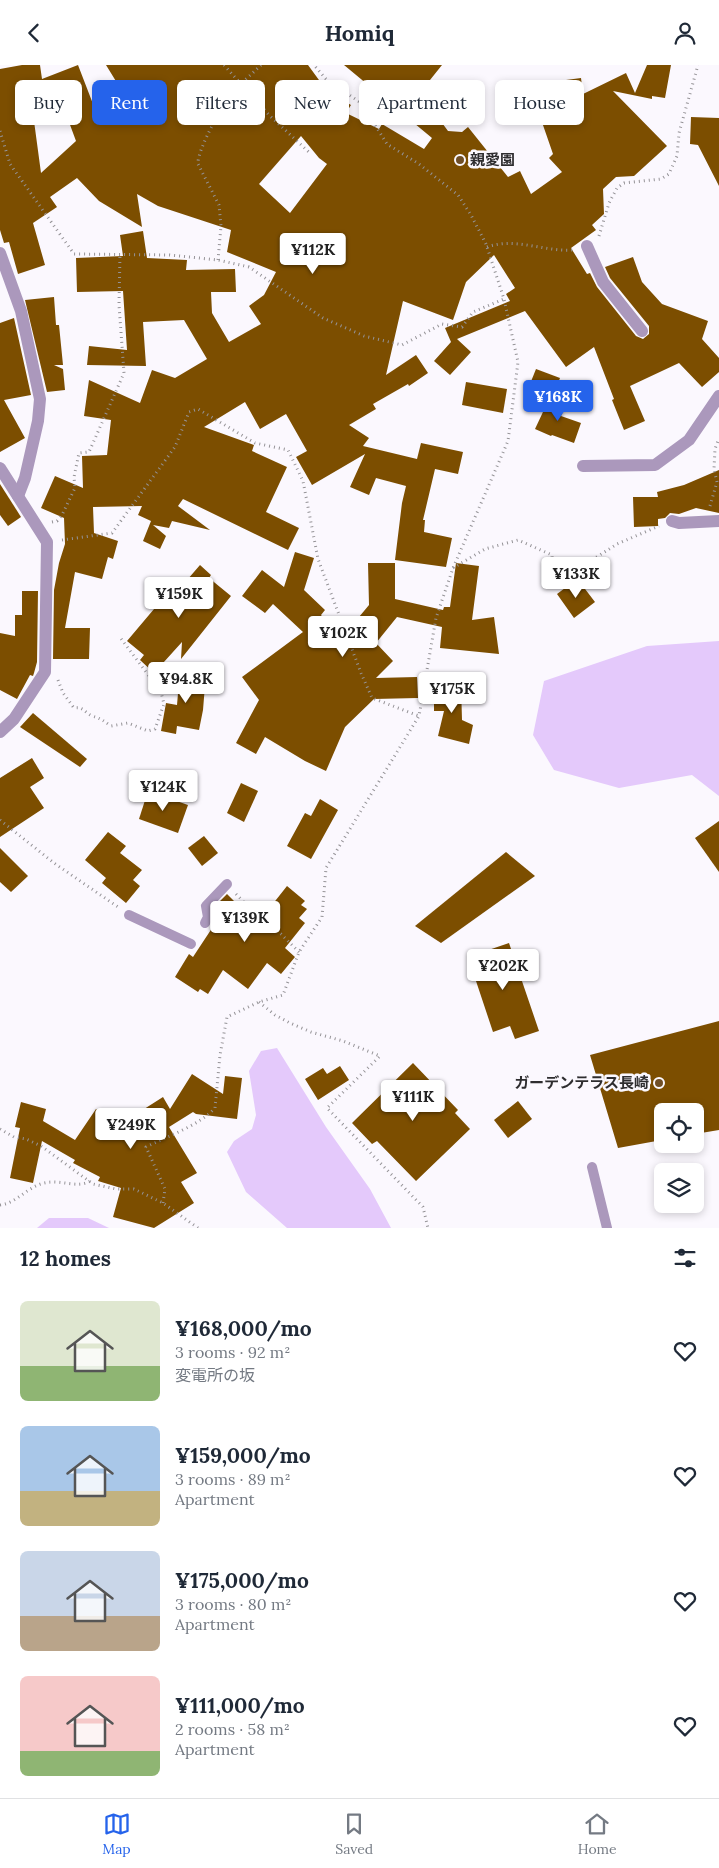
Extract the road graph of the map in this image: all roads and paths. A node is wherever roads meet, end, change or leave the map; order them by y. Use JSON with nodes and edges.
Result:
{"nodes":[{"id":1,"x":224,"y":65,"type":"edge"},
{"id":2,"x":262,"y":65,"type":"edge"},
{"id":3,"x":314,"y":65,"type":"edge"},
{"id":4,"x":698,"y":65,"type":"edge"},
{"id":5,"x":237,"y":80,"type":"edge"},
{"id":6,"x":246,"y":80,"type":"edge"},
{"id":7,"x":265,"y":111,"type":"edge"},
{"id":8,"x":213,"y":125,"type":"edge"},
{"id":9,"x":0,"y":131,"type":"edge"},
{"id":10,"x":311,"y":154,"type":"dead end"},
{"id":11,"x":588,"y":246,"type":"junction"},
{"id":12,"x":487,"y":247,"type":"junction"},
{"id":13,"x":0,"y":253,"type":"edge"},
{"id":14,"x":120,"y":254,"type":"junction"},
{"id":15,"x":218,"y":260,"type":"junction"},
{"id":16,"x":504,"y":299,"type":"junction"},
{"id":17,"x":642,"y":331,"type":"dead end"},
{"id":18,"x":719,"y":396,"type":"edge"},
{"id":19,"x":719,"y":438,"type":"edge"},
{"id":20,"x":583,"y":466,"type":"dead end"},
{"id":21,"x":0,"y":468,"type":"edge"},
{"id":22,"x":18,"y":496,"type":"junction"},
{"id":23,"x":707,"y":514,"type":"dead end"},
{"id":24,"x":672,"y":521,"type":"joint"},
{"id":25,"x":719,"y":521,"type":"edge"},
{"id":26,"x":38,"y":528,"type":"junction"},
{"id":27,"x":46,"y":542,"type":"junction"},
{"id":28,"x":453,"y":567,"type":"junction"},
{"id":29,"x":118,"y":636,"type":"dead end"},
{"id":30,"x":45,"y":664,"type":"junction"},
{"id":31,"x":419,"y":716,"type":"junction"},
{"id":32,"x":0,"y":732,"type":"edge"},
{"id":33,"x":0,"y":820,"type":"edge"},
{"id":34,"x":226,"y":884,"type":"joint"},
{"id":35,"x":130,"y":915,"type":"joint"},
{"id":36,"x":205,"y":923,"type":"dead end"},
{"id":37,"x":191,"y":945,"type":"dead end"},
{"id":38,"x":299,"y":952,"type":"junction"},
{"id":39,"x":259,"y":1002,"type":"junction"},
{"id":40,"x":0,"y":1129,"type":"edge"},
{"id":41,"x":592,"y":1167,"type":"dead end"},
{"id":42,"x":90,"y":1181,"type":"junction"},
{"id":43,"x":163,"y":1203,"type":"junction"},
{"id":44,"x":0,"y":1205,"type":"edge"},
{"id":45,"x":198,"y":1228,"type":"edge"},
{"id":46,"x":428,"y":1228,"type":"edge"},
{"id":47,"x":608,"y":1228,"type":"edge"}],
"edges":[{"from":1,"to":5,"type":"path"},
{"from":2,"to":6,"type":"path"},
{"from":3,"to":12,"type":"path"},
{"from":4,"to":11,"type":"path"},
{"from":7,"to":10,"type":"path"},
{"from":8,"to":15,"type":"path"},
{"from":9,"to":14,"type":"path"},
{"from":11,"to":12,"type":"path"},
{"from":11,"to":17,"type":"street"},
{"from":12,"to":16,"type":"path"},
{"from":13,"to":22,"type":"street"},
{"from":14,"to":15,"type":"path"},
{"from":14,"to":26,"type":"path"},
{"from":15,"to":16,"type":"path"},
{"from":16,"to":28,"type":"path"},
{"from":18,"to":20,"type":"street"},
{"from":19,"to":23,"type":"path"},
{"from":21,"to":22,"type":"street"},
{"from":22,"to":26,"type":"street"},
{"from":24,"to":25,"type":"street"},
{"from":24,"to":28,"type":"path"},
{"from":26,"to":27,"type":"street"},
{"from":27,"to":30,"type":"street"},
{"from":27,"to":31,"type":"path"},
{"from":28,"to":31,"type":"path"},
{"from":29,"to":30,"type":"path"},
{"from":30,"to":32,"type":"street"},
{"from":31,"to":38,"type":"path"},
{"from":33,"to":35,"type":"path"},
{"from":34,"to":36,"type":"lane"},
{"from":34,"to":38,"type":"path"},
{"from":35,"to":37,"type":"lane"},
{"from":38,"to":39,"type":"path"},
{"from":39,"to":43,"type":"path"},
{"from":39,"to":46,"type":"path"},
{"from":40,"to":42,"type":"path"},
{"from":41,"to":47,"type":"lane"},
{"from":42,"to":43,"type":"path"},
{"from":42,"to":44,"type":"path"},
{"from":43,"to":45,"type":"path"}]}
